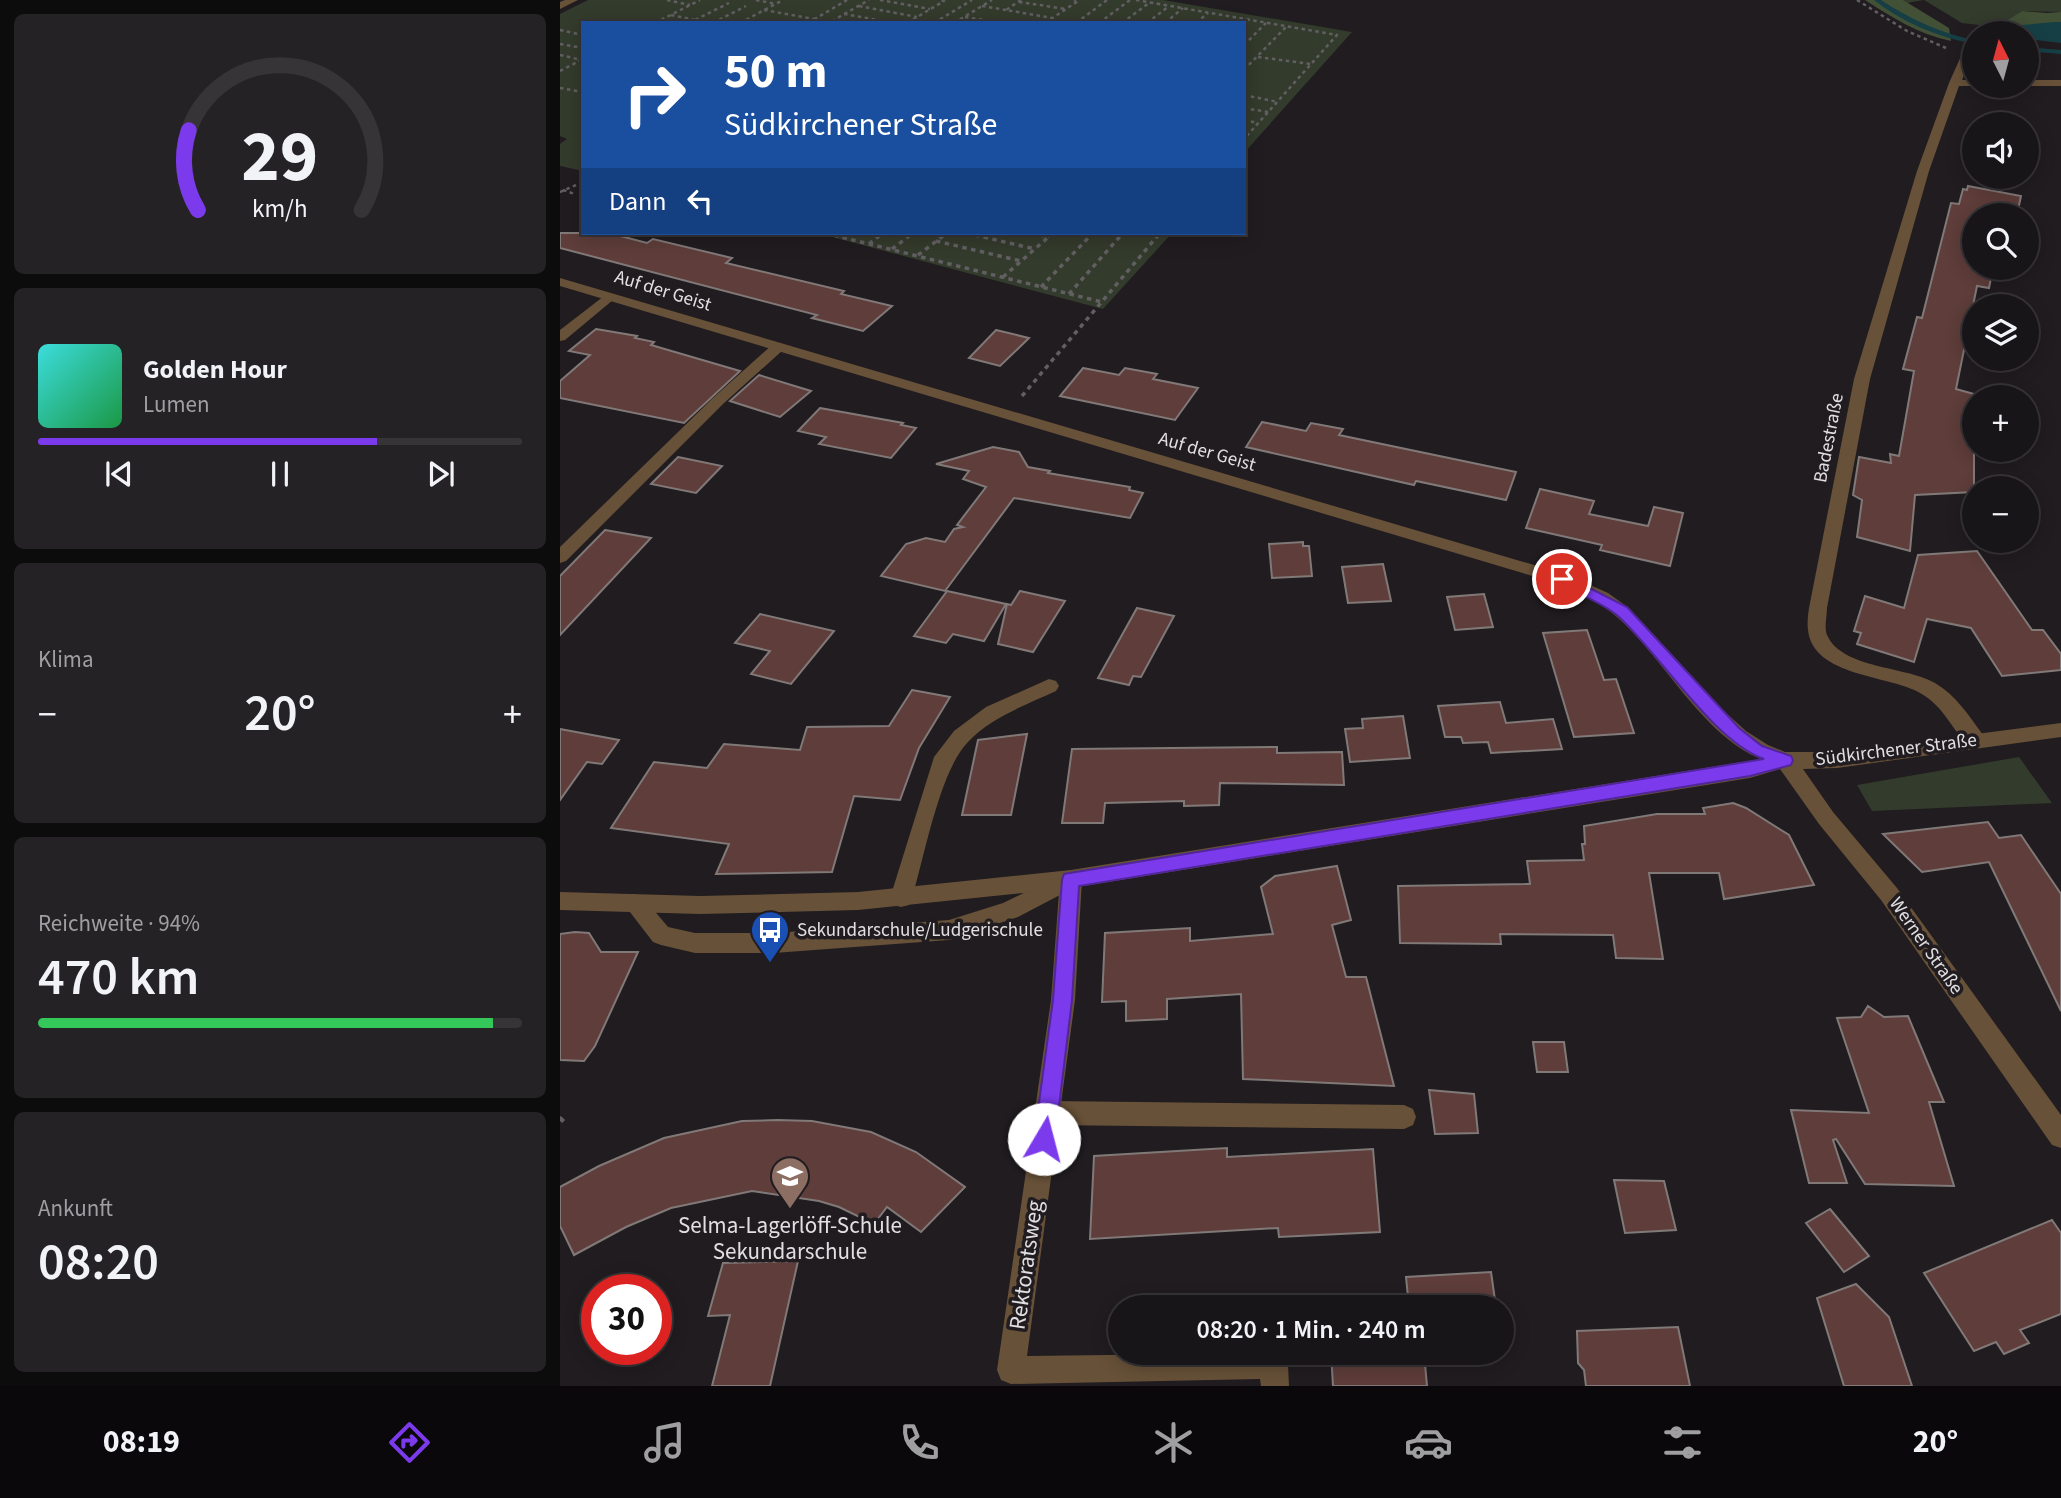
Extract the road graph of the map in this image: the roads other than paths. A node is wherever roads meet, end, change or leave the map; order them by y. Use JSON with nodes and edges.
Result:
{"nodes":[{"id":1,"x":573,"y":0,"type":"edge"},
{"id":2,"x":560,"y":6,"type":"edge"},
{"id":3,"x":1962,"y":66,"type":"edge"},
{"id":4,"x":1955,"y":83,"type":"junction"},
{"id":5,"x":1962,"y":83,"type":"edge"},
{"id":6,"x":2039,"y":83,"type":"edge"},
{"id":7,"x":2061,"y":83,"type":"edge"},
{"id":8,"x":560,"y":282,"type":"edge"},
{"id":9,"x":608,"y":297,"type":"junction"},
{"id":10,"x":560,"y":337,"type":"edge"},
{"id":11,"x":778,"y":347,"type":"junction"},
{"id":12,"x":560,"y":557,"type":"edge"},
{"id":13,"x":1049,"y":686,"type":"dead end"},
{"id":14,"x":2061,"y":730,"type":"edge"},
{"id":15,"x":1976,"y":740,"type":"junction"},
{"id":16,"x":1785,"y":760,"type":"junction"},
{"id":17,"x":1071,"y":880,"type":"junction"},
{"id":18,"x":901,"y":898,"type":"junction"},
{"id":19,"x":560,"y":901,"type":"edge"},
{"id":20,"x":634,"y":903,"type":"junction"},
{"id":21,"x":1048,"y":1113,"type":"junction"},
{"id":22,"x":1404,"y":1117,"type":"dead end"},
{"id":23,"x":2061,"y":1136,"type":"edge"},
{"id":24,"x":1275,"y":1386,"type":"edge"}],
"edges":[{"from":1,"to":2,"type":"street"},
{"from":3,"to":4,"type":"street"},
{"from":4,"to":5,"type":"street"},
{"from":4,"to":15,"type":"street","name":"Badestraße"},
{"from":6,"to":7,"type":"street"},
{"from":8,"to":9,"type":"street","name":"Auf der Geist"},
{"from":9,"to":10,"type":"street"},
{"from":9,"to":11,"type":"street","name":"Auf der Geist"},
{"from":11,"to":12,"type":"street"},
{"from":11,"to":16,"type":"street","name":"Auf der Geist"},
{"from":13,"to":18,"type":"street"},
{"from":14,"to":15,"type":"street","name":"Südkirchener Straße"},
{"from":15,"to":16,"type":"street","name":"Südkirchener Straße"},
{"from":16,"to":17,"type":"street","name":"Südkirchener Straße"},
{"from":16,"to":23,"type":"street","name":"Werner Straße"},
{"from":17,"to":18,"type":"street","name":"Südkirchener Straße"},
{"from":17,"to":20,"type":"street"},
{"from":17,"to":21,"type":"street","name":"Rektoratsweg"},
{"from":18,"to":20,"type":"street","name":"Südkirchener Straße"},
{"from":19,"to":20,"type":"street","name":"Südkirchener Straße"},
{"from":21,"to":22,"type":"street"},
{"from":21,"to":24,"type":"street","name":"Rektoratsweg"}]}
